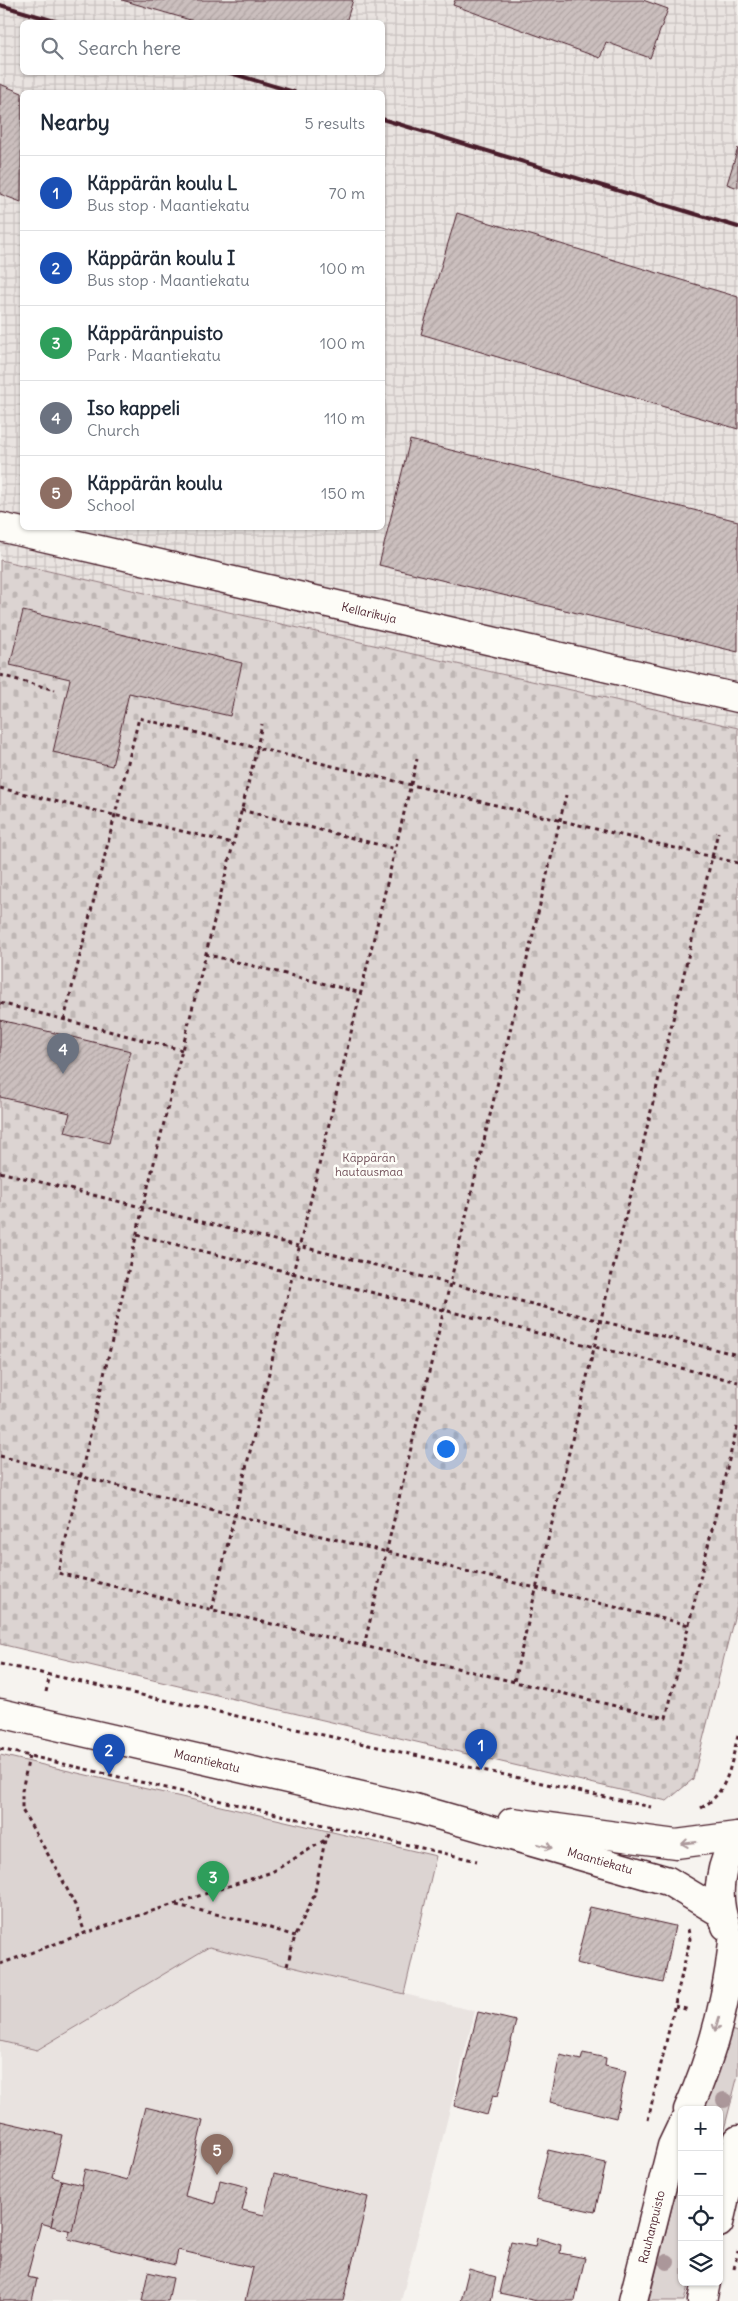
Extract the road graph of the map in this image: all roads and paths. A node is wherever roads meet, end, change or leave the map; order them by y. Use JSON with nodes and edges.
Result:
{"nodes":[{"id":1,"x":0,"y":527,"type":"edge"},
{"id":2,"x":0,"y":675,"type":"edge"},
{"id":3,"x":55,"y":690,"type":"dead end"},
{"id":4,"x":738,"y":698,"type":"edge"},
{"id":5,"x":262,"y":724,"type":"dead end"},
{"id":6,"x":257,"y":748,"type":"junction"},
{"id":7,"x":417,"y":759,"type":"dead end"},
{"id":8,"x":411,"y":784,"type":"junction"},
{"id":9,"x":0,"y":788,"type":"edge"},
{"id":10,"x":566,"y":795,"type":"dead end"},
{"id":11,"x":241,"y":810,"type":"junction"},
{"id":12,"x":114,"y":815,"type":"junction"},
{"id":13,"x":561,"y":820,"type":"junction"},
{"id":14,"x":718,"y":832,"type":"dead end"},
{"id":15,"x":232,"y":843,"type":"junction"},
{"id":16,"x":396,"y":849,"type":"junction"},
{"id":17,"x":712,"y":857,"type":"junction"},
{"id":18,"x":738,"y":863,"type":"edge"},
{"id":19,"x":205,"y":954,"type":"junction"},
{"id":20,"x":362,"y":993,"type":"junction"},
{"id":21,"x":0,"y":1004,"type":"edge"},
{"id":22,"x":64,"y":1020,"type":"junction"},
{"id":23,"x":182,"y":1050,"type":"junction"},
{"id":24,"x":0,"y":1172,"type":"edge"},
{"id":25,"x":143,"y":1207,"type":"junction"},
{"id":26,"x":136,"y":1235,"type":"junction"},
{"id":27,"x":301,"y":1247,"type":"junction"},
{"id":28,"x":294,"y":1274,"type":"junction"},
{"id":29,"x":450,"y":1284,"type":"junction"},
{"id":30,"x":444,"y":1312,"type":"junction"},
{"id":31,"x":601,"y":1321,"type":"junction"},
{"id":32,"x":594,"y":1347,"type":"junction"},
{"id":33,"x":738,"y":1355,"type":"edge"},
{"id":34,"x":738,"y":1382,"type":"edge"},
{"id":35,"x":738,"y":1423,"type":"edge"},
{"id":36,"x":0,"y":1456,"type":"edge"},
{"id":37,"x":81,"y":1476,"type":"junction"},
{"id":38,"x":234,"y":1515,"type":"junction"},
{"id":39,"x":386,"y":1551,"type":"junction"},
{"id":40,"x":536,"y":1587,"type":"junction"},
{"id":41,"x":212,"y":1610,"type":"junction"},
{"id":42,"x":689,"y":1625,"type":"junction"},
{"id":43,"x":364,"y":1646,"type":"junction"},
{"id":44,"x":0,"y":1664,"type":"edge"},
{"id":45,"x":514,"y":1682,"type":"junction"},
{"id":46,"x":0,"y":1713,"type":"edge"},
{"id":47,"x":738,"y":1736,"type":"edge"},
{"id":48,"x":0,"y":1749,"type":"edge"},
{"id":49,"x":29,"y":1756,"type":"junction"},
{"id":50,"x":414,"y":1808,"type":"junction"},
{"id":51,"x":653,"y":1808,"type":"dead end"},
{"id":52,"x":700,"y":1808,"type":"dead end"},
{"id":53,"x":332,"y":1827,"type":"junction"},
{"id":54,"x":738,"y":1836,"type":"edge"},
{"id":55,"x":326,"y":1840,"type":"junction"},
{"id":56,"x":478,"y":1861,"type":"dead end"},
{"id":57,"x":175,"y":1905,"type":"junction"},
{"id":58,"x":721,"y":1913,"type":"junction"},
{"id":59,"x":686,"y":1924,"type":"dead end"},
{"id":60,"x":85,"y":1933,"type":"junction"},
{"id":61,"x":295,"y":1936,"type":"junction"},
{"id":62,"x":735,"y":1944,"type":"edge"},
{"id":63,"x":0,"y":1964,"type":"edge"},
{"id":64,"x":287,"y":1966,"type":"dead end"},
{"id":65,"x":690,"y":2106,"type":"edge"},
{"id":66,"x":646,"y":2130,"type":"dead end"},
{"id":67,"x":678,"y":2133,"type":"edge"},
{"id":68,"x":738,"y":2140,"type":"edge"},
{"id":69,"x":723,"y":2206,"type":"edge"},
{"id":70,"x":705,"y":2286,"type":"edge"},
{"id":71,"x":633,"y":2301,"type":"edge"},
{"id":72,"x":702,"y":2301,"type":"edge"}],
"edges":[{"from":1,"to":4,"type":"main road","name":"Kellarikuja"},
{"from":2,"to":3,"type":"path"},
{"from":5,"to":6,"type":"path"},
{"from":6,"to":8,"type":"path"},
{"from":6,"to":11,"type":"path"},
{"from":6,"to":12,"type":"path"},
{"from":7,"to":8,"type":"path"},
{"from":8,"to":13,"type":"path"},
{"from":8,"to":16,"type":"path"},
{"from":9,"to":12,"type":"path"},
{"from":10,"to":13,"type":"path"},
{"from":11,"to":15,"type":"path"},
{"from":11,"to":16,"type":"path"},
{"from":12,"to":15,"type":"path"},
{"from":12,"to":22,"type":"path"},
{"from":13,"to":17,"type":"path"},
{"from":13,"to":29,"type":"path"},
{"from":14,"to":17,"type":"path"},
{"from":15,"to":19,"type":"path"},
{"from":16,"to":20,"type":"path"},
{"from":17,"to":18,"type":"path"},
{"from":17,"to":31,"type":"path"},
{"from":19,"to":20,"type":"path"},
{"from":19,"to":23,"type":"path"},
{"from":20,"to":27,"type":"path"},
{"from":21,"to":22,"type":"path"},
{"from":22,"to":23,"type":"path"},
{"from":23,"to":25,"type":"path"},
{"from":24,"to":25,"type":"path"},
{"from":25,"to":26,"type":"path"},
{"from":25,"to":27,"type":"path"},
{"from":26,"to":28,"type":"path"},
{"from":26,"to":37,"type":"path"},
{"from":27,"to":28,"type":"path"},
{"from":27,"to":29,"type":"path"},
{"from":28,"to":30,"type":"path"},
{"from":28,"to":38,"type":"path"},
{"from":29,"to":30,"type":"path"},
{"from":29,"to":31,"type":"path"},
{"from":30,"to":32,"type":"path"},
{"from":30,"to":39,"type":"path"},
{"from":31,"to":32,"type":"path"},
{"from":31,"to":33,"type":"path"},
{"from":32,"to":34,"type":"path"},
{"from":32,"to":40,"type":"path"},
{"from":35,"to":42,"type":"path"},
{"from":36,"to":37,"type":"path"},
{"from":37,"to":38,"type":"path"},
{"from":37,"to":41,"type":"path"},
{"from":38,"to":39,"type":"path"},
{"from":38,"to":41,"type":"path"},
{"from":39,"to":40,"type":"path"},
{"from":39,"to":43,"type":"path"},
{"from":40,"to":42,"type":"path"},
{"from":40,"to":45,"type":"path"},
{"from":41,"to":43,"type":"path"},
{"from":42,"to":45,"type":"path"},
{"from":43,"to":45,"type":"path"},
{"from":44,"to":51,"type":"path"},
{"from":46,"to":50,"type":"main road","name":"Maantiekatu"},
{"from":47,"to":52,"type":"path"},
{"from":48,"to":49,"type":"path"},
{"from":49,"to":53,"type":"path"},
{"from":49,"to":60,"type":"path"},
{"from":54,"to":50,"type":"main road","name":"Maantiekatu","one_way":true},
{"from":50,"to":58,"type":"main road","name":"Maantiekatu","one_way":true},
{"from":53,"to":55,"type":"path"},
{"from":53,"to":56,"type":"path"},
{"from":54,"to":58,"type":"main road"},
{"from":55,"to":57,"type":"path"},
{"from":55,"to":61,"type":"path"},
{"from":57,"to":60,"type":"path"},
{"from":57,"to":61,"type":"path"},
{"from":58,"to":62,"type":"main road"},
{"from":59,"to":66,"type":"path"},
{"from":60,"to":63,"type":"path"},
{"from":61,"to":64,"type":"path"},
{"from":62,"to":65,"type":"main road","one_way":true},
{"from":67,"to":71,"type":"main road","name":"Rauhanpuisto"},
{"from":68,"to":69,"type":"main road"},
{"from":70,"to":72,"type":"main road"}]}
